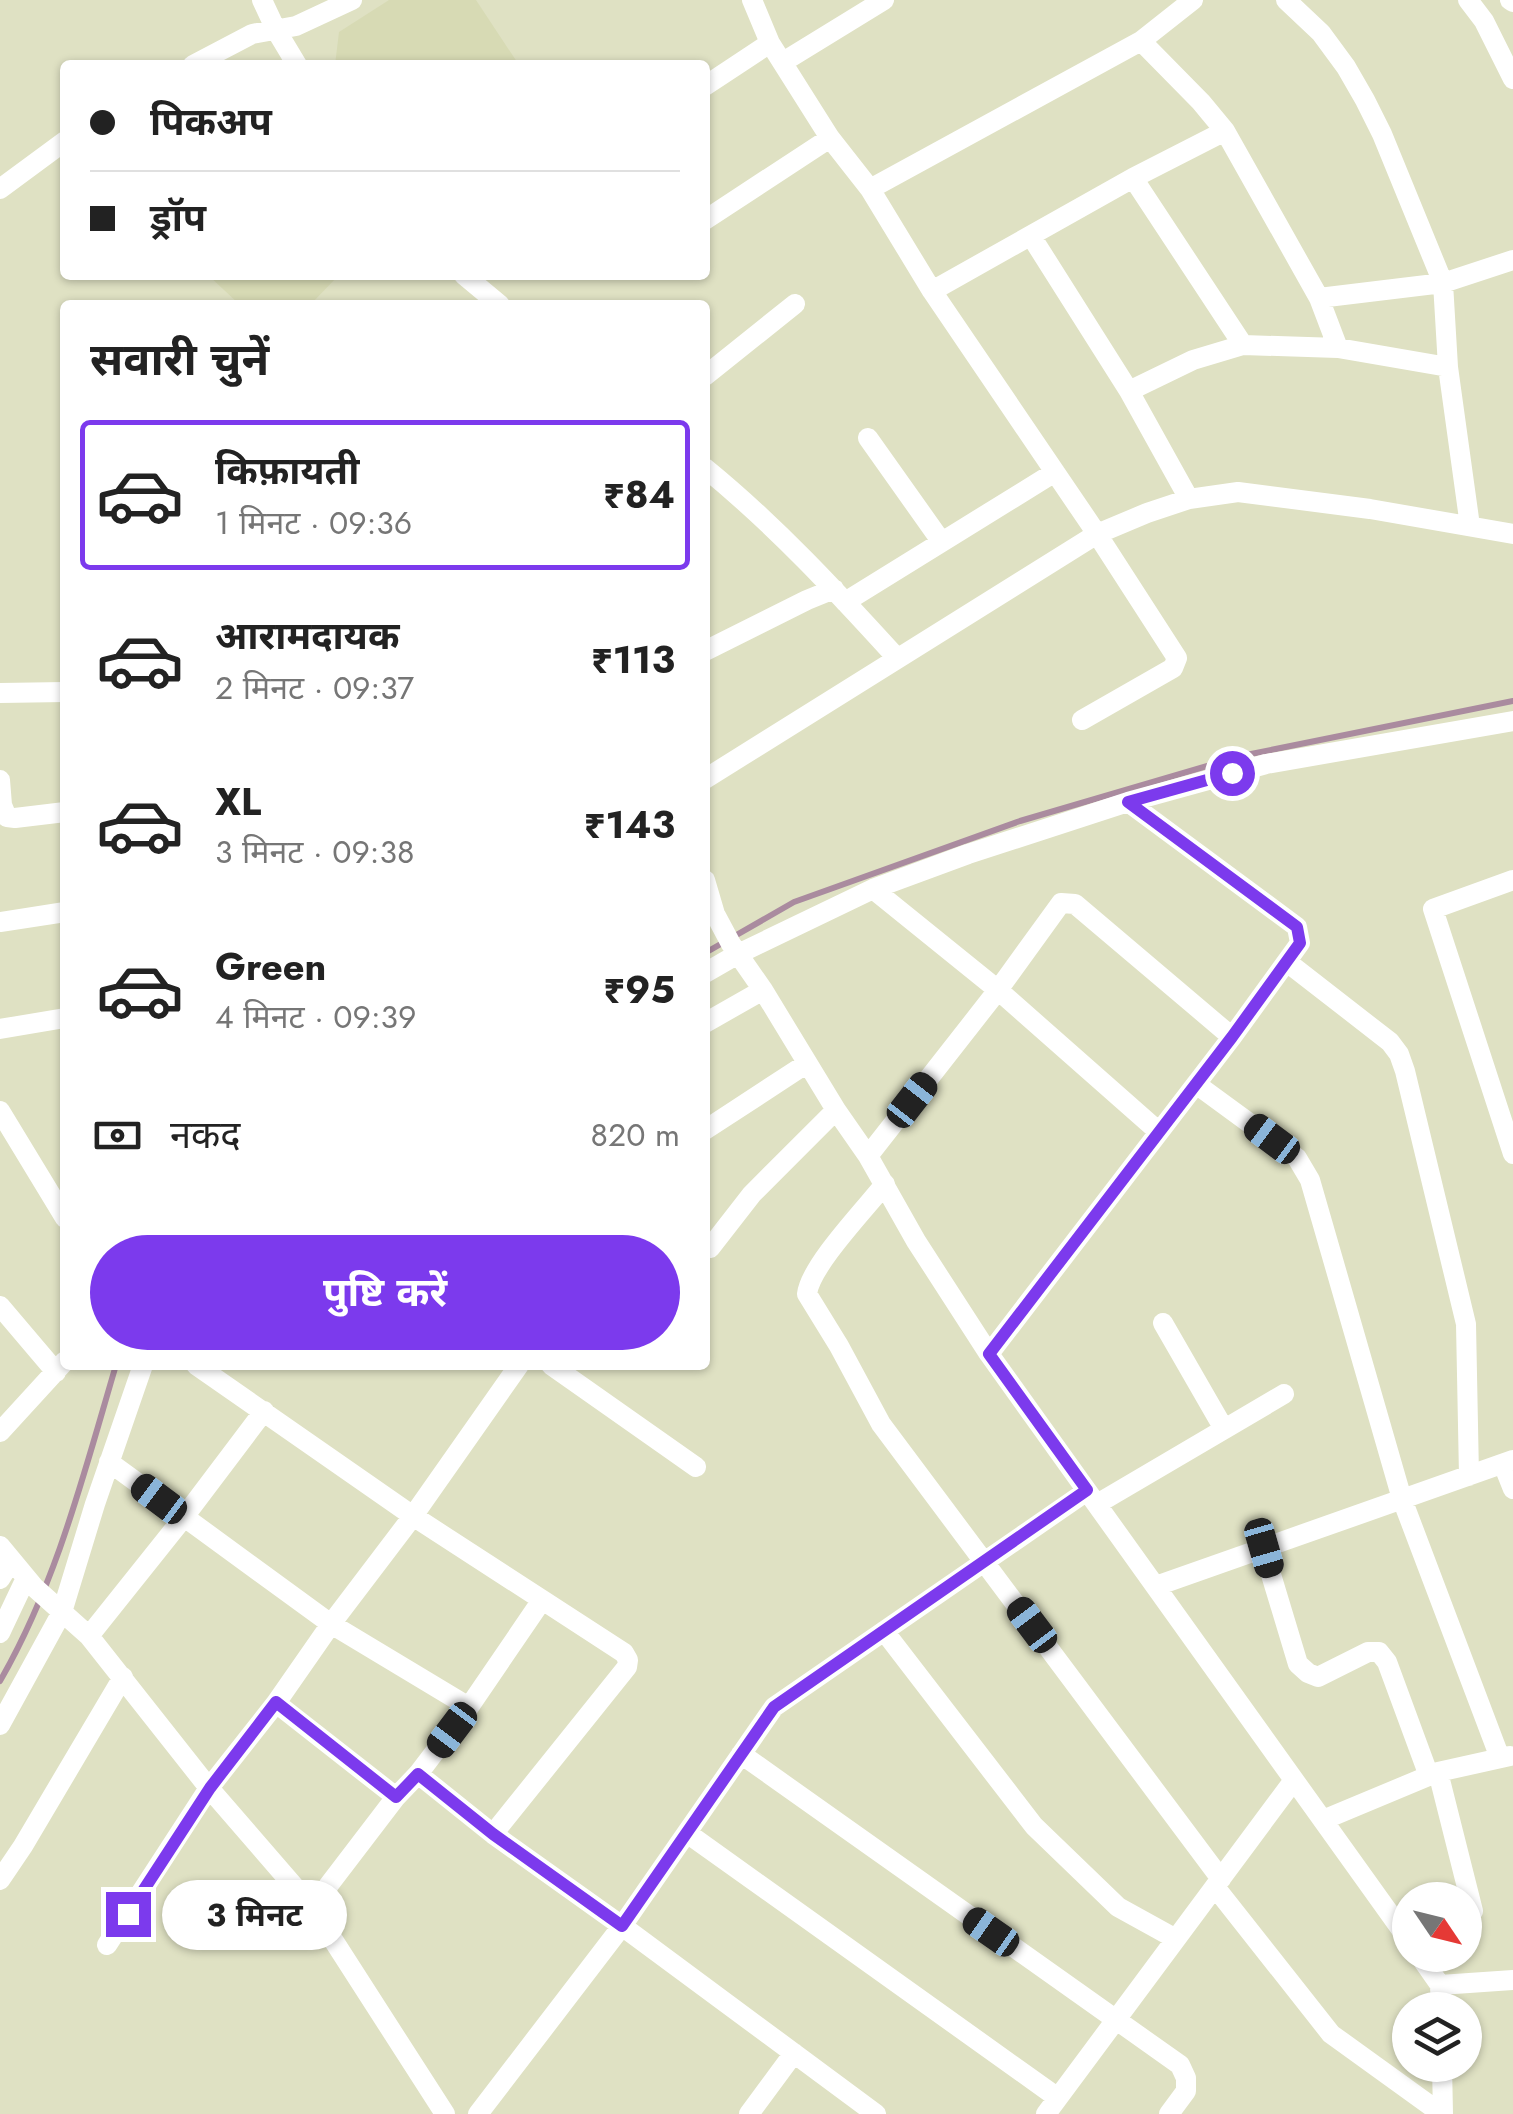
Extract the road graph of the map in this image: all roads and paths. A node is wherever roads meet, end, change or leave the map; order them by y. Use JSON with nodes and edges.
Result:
{"nodes":[{"id":1,"x":262,"y":0,"type":"edge"},
{"id":2,"x":352,"y":0,"type":"edge"},
{"id":3,"x":752,"y":0,"type":"edge"},
{"id":4,"x":884,"y":0,"type":"edge"},
{"id":5,"x":1286,"y":0,"type":"edge"},
{"id":6,"x":1468,"y":0,"type":"edge"},
{"id":7,"x":1494,"y":0,"type":"edge"},
{"id":8,"x":1184,"y":3,"type":"edge"},
{"id":9,"x":1484,"y":21,"type":"junction"},
{"id":10,"x":276,"y":30,"type":"junction"},
{"id":11,"x":1141,"y":41,"type":"junction"},
{"id":12,"x":770,"y":43,"type":"junction"},
{"id":13,"x":203,"y":60,"type":"edge"},
{"id":14,"x":294,"y":60,"type":"edge"},
{"id":15,"x":782,"y":62,"type":"junction"},
{"id":16,"x":1513,"y":79,"type":"edge"},
{"id":17,"x":710,"y":83,"type":"edge"},
{"id":18,"x":1226,"y":131,"type":"junction"},
{"id":19,"x":830,"y":138,"type":"junction"},
{"id":20,"x":60,"y":146,"type":"edge"},
{"id":21,"x":1133,"y":178,"type":"junction"},
{"id":22,"x":0,"y":189,"type":"edge"},
{"id":23,"x":870,"y":189,"type":"junction"},
{"id":24,"x":710,"y":217,"type":"edge"},
{"id":25,"x":1031,"y":236,"type":"junction"},
{"id":26,"x":1513,"y":260,"type":"edge"},
{"id":27,"x":470,"y":280,"type":"edge"},
{"id":28,"x":1442,"y":282,"type":"junction"},
{"id":29,"x":932,"y":291,"type":"junction"},
{"id":30,"x":1319,"y":298,"type":"junction"},
{"id":31,"x":494,"y":300,"type":"edge"},
{"id":32,"x":795,"y":304,"type":"dead end"},
{"id":33,"x":1243,"y":345,"type":"junction"},
{"id":34,"x":1338,"y":348,"type":"junction"},
{"id":35,"x":1448,"y":366,"type":"junction"},
{"id":36,"x":710,"y":372,"type":"edge"},
{"id":37,"x":1130,"y":391,"type":"junction"},
{"id":38,"x":868,"y":438,"type":"dead end"},
{"id":39,"x":710,"y":472,"type":"edge"},
{"id":40,"x":1055,"y":472,"type":"junction"},
{"id":41,"x":1189,"y":499,"type":"junction"},
{"id":42,"x":1470,"y":526,"type":"junction"},
{"id":43,"x":1097,"y":534,"type":"junction"},
{"id":44,"x":1513,"y":534,"type":"edge"},
{"id":45,"x":941,"y":542,"type":"junction"},
{"id":46,"x":840,"y":595,"type":"junction"},
{"id":47,"x":710,"y":648,"type":"edge"},
{"id":48,"x":897,"y":658,"type":"junction"},
{"id":49,"x":60,"y":692,"type":"edge"},
{"id":50,"x":0,"y":694,"type":"edge"},
{"id":51,"x":1082,"y":720,"type":"dead end"},
{"id":52,"x":1513,"y":722,"type":"edge"},
{"id":53,"x":710,"y":776,"type":"edge"},
{"id":54,"x":0,"y":780,"type":"edge"},
{"id":55,"x":1128,"y":802,"type":"junction"},
{"id":56,"x":60,"y":813,"type":"edge"},
{"id":57,"x":1513,"y":880,"type":"edge"},
{"id":58,"x":873,"y":889,"type":"junction"},
{"id":59,"x":710,"y":897,"type":"edge"},
{"id":60,"x":60,"y":913,"type":"edge"},
{"id":61,"x":0,"y":922,"type":"edge"},
{"id":62,"x":734,"y":949,"type":"junction"},
{"id":63,"x":1287,"y":962,"type":"junction"},
{"id":64,"x":710,"y":970,"type":"edge"},
{"id":65,"x":763,"y":990,"type":"junction"},
{"id":66,"x":998,"y":990,"type":"junction"},
{"id":67,"x":60,"y":1019,"type":"edge"},
{"id":68,"x":710,"y":1020,"type":"edge"},
{"id":69,"x":0,"y":1029,"type":"edge"},
{"id":70,"x":1232,"y":1037,"type":"junction"},
{"id":71,"x":806,"y":1064,"type":"junction"},
{"id":72,"x":1196,"y":1084,"type":"junction"},
{"id":73,"x":836,"y":1110,"type":"junction"},
{"id":74,"x":1,"y":1118,"type":"edge"},
{"id":75,"x":710,"y":1127,"type":"edge"},
{"id":76,"x":1159,"y":1132,"type":"junction"},
{"id":77,"x":1513,"y":1154,"type":"edge"},
{"id":78,"x":868,"y":1156,"type":"junction"},
{"id":79,"x":886,"y":1184,"type":"junction"},
{"id":80,"x":60,"y":1210,"type":"edge"},
{"id":81,"x":710,"y":1248,"type":"dead end"},
{"id":82,"x":0,"y":1306,"type":"edge"},
{"id":83,"x":1162,"y":1323,"type":"dead end"},
{"id":84,"x":989,"y":1354,"type":"junction"},
{"id":85,"x":60,"y":1366,"type":"edge"},
{"id":86,"x":60,"y":1368,"type":"edge"},
{"id":87,"x":141,"y":1370,"type":"edge"},
{"id":88,"x":203,"y":1370,"type":"edge"},
{"id":89,"x":513,"y":1370,"type":"edge"},
{"id":90,"x":558,"y":1370,"type":"edge"},
{"id":91,"x":1284,"y":1394,"type":"dead end"},
{"id":92,"x":264,"y":1411,"type":"junction"},
{"id":93,"x":1224,"y":1429,"type":"junction"},
{"id":94,"x":0,"y":1432,"type":"edge"},
{"id":95,"x":110,"y":1462,"type":"junction"},
{"id":96,"x":1508,"y":1462,"type":"edge"},
{"id":97,"x":696,"y":1467,"type":"dead end"},
{"id":98,"x":1469,"y":1476,"type":"junction"},
{"id":99,"x":1513,"y":1488,"type":"edge"},
{"id":100,"x":1092,"y":1497,"type":"junction"},
{"id":101,"x":1402,"y":1499,"type":"junction"},
{"id":102,"x":413,"y":1516,"type":"junction"},
{"id":103,"x":184,"y":1517,"type":"junction"},
{"id":104,"x":1264,"y":1548,"type":"junction"},
{"id":105,"x":4,"y":1562,"type":"edge"},
{"id":106,"x":984,"y":1562,"type":"junction"},
{"id":107,"x":30,"y":1583,"type":"junction"},
{"id":108,"x":1156,"y":1586,"type":"junction"},
{"id":109,"x":542,"y":1600,"type":"junction"},
{"id":110,"x":57,"y":1607,"type":"junction"},
{"id":111,"x":330,"y":1624,"type":"junction"},
{"id":112,"x":884,"y":1631,"type":"junction"},
{"id":113,"x":0,"y":1633,"type":"edge"},
{"id":114,"x":90,"y":1636,"type":"junction"},
{"id":115,"x":123,"y":1677,"type":"junction"},
{"id":116,"x":276,"y":1702,"type":"junction"},
{"id":117,"x":469,"y":1707,"type":"junction"},
{"id":118,"x":0,"y":1725,"type":"edge"},
{"id":119,"x":741,"y":1754,"type":"junction"},
{"id":120,"x":1506,"y":1757,"type":"edge"},
{"id":121,"x":418,"y":1774,"type":"junction"},
{"id":122,"x":1434,"y":1774,"type":"junction"},
{"id":123,"x":1294,"y":1780,"type":"junction"},
{"id":124,"x":210,"y":1788,"type":"junction"},
{"id":125,"x":396,"y":1797,"type":"junction"},
{"id":126,"x":1323,"y":1820,"type":"junction"},
{"id":127,"x":687,"y":1832,"type":"junction"},
{"id":128,"x":493,"y":1834,"type":"junction"},
{"id":129,"x":0,"y":1880,"type":"edge"},
{"id":130,"x":1465,"y":1882,"type":"edge"},
{"id":131,"x":1218,"y":1883,"type":"junction"},
{"id":132,"x":312,"y":1907,"type":"junction"},
{"id":133,"x":1392,"y":1917,"type":"edge"},
{"id":134,"x":622,"y":1926,"type":"junction"},
{"id":135,"x":1176,"y":1939,"type":"junction"},
{"id":136,"x":107,"y":1946,"type":"dead end"},
{"id":137,"x":1431,"y":1972,"type":"edge"},
{"id":138,"x":1513,"y":1980,"type":"edge"},
{"id":139,"x":1440,"y":1985,"type":"junction"},
{"id":140,"x":1440,"y":1992,"type":"edge"},
{"id":141,"x":1116,"y":2021,"type":"junction"},
{"id":142,"x":794,"y":2053,"type":"junction"},
{"id":143,"x":1442,"y":2082,"type":"edge"},
{"id":144,"x":1052,"y":2106,"type":"edge"},
{"id":145,"x":445,"y":2114,"type":"edge"},
{"id":146,"x":478,"y":2114,"type":"edge"},
{"id":147,"x":749,"y":2114,"type":"edge"},
{"id":148,"x":876,"y":2114,"type":"edge"},
{"id":149,"x":1169,"y":2114,"type":"edge"},
{"id":150,"x":1443,"y":2114,"type":"edge"}],
"edges":[{"from":1,"to":10,"type":"street"},
{"from":2,"to":10,"type":"street"},
{"from":3,"to":12,"type":"street"},
{"from":4,"to":15,"type":"street"},
{"from":5,"to":28,"type":"street"},
{"from":6,"to":9,"type":"street"},
{"from":7,"to":9,"type":"street"},
{"from":8,"to":11,"type":"street"},
{"from":9,"to":16,"type":"street"},
{"from":10,"to":13,"type":"street"},
{"from":10,"to":14,"type":"street"},
{"from":11,"to":18,"type":"street"},
{"from":11,"to":23,"type":"street"},
{"from":12,"to":15,"type":"street"},
{"from":12,"to":17,"type":"street"},
{"from":15,"to":19,"type":"street"},
{"from":18,"to":21,"type":"street"},
{"from":18,"to":30,"type":"street"},
{"from":19,"to":23,"type":"street"},
{"from":19,"to":24,"type":"street"},
{"from":20,"to":22,"type":"street"},
{"from":21,"to":25,"type":"street"},
{"from":21,"to":33,"type":"street"},
{"from":23,"to":29,"type":"street"},
{"from":25,"to":29,"type":"street"},
{"from":25,"to":37,"type":"street"},
{"from":26,"to":28,"type":"street"},
{"from":27,"to":31,"type":"street"},
{"from":28,"to":30,"type":"street"},
{"from":28,"to":35,"type":"street"},
{"from":29,"to":40,"type":"street"},
{"from":30,"to":34,"type":"street"},
{"from":32,"to":36,"type":"street"},
{"from":33,"to":34,"type":"street"},
{"from":33,"to":37,"type":"street"},
{"from":34,"to":35,"type":"street"},
{"from":35,"to":42,"type":"street"},
{"from":37,"to":41,"type":"street"},
{"from":38,"to":45,"type":"street"},
{"from":39,"to":46,"type":"street"},
{"from":40,"to":43,"type":"street"},
{"from":40,"to":45,"type":"street"},
{"from":41,"to":42,"type":"street"},
{"from":41,"to":43,"type":"street"},
{"from":42,"to":44,"type":"street"},
{"from":43,"to":48,"type":"street"},
{"from":43,"to":51,"type":"street"},
{"from":45,"to":46,"type":"street"},
{"from":46,"to":47,"type":"street"},
{"from":46,"to":48,"type":"street"},
{"from":48,"to":53,"type":"street"},
{"from":49,"to":50,"type":"street"},
{"from":52,"to":55,"type":"street"},
{"from":54,"to":56,"type":"street"},
{"from":55,"to":58,"type":"street"},
{"from":55,"to":63,"type":"street"},
{"from":57,"to":77,"type":"street"},
{"from":58,"to":62,"type":"street"},
{"from":58,"to":66,"type":"street"},
{"from":59,"to":62,"type":"street"},
{"from":60,"to":61,"type":"street"},
{"from":62,"to":64,"type":"street"},
{"from":62,"to":65,"type":"street"},
{"from":63,"to":70,"type":"street"},
{"from":63,"to":98,"type":"street"},
{"from":65,"to":68,"type":"street"},
{"from":65,"to":71,"type":"street"},
{"from":66,"to":70,"type":"street"},
{"from":66,"to":76,"type":"street"},
{"from":66,"to":78,"type":"street"},
{"from":67,"to":69,"type":"street"},
{"from":70,"to":72,"type":"street"},
{"from":71,"to":73,"type":"street"},
{"from":71,"to":75,"type":"street"},
{"from":72,"to":76,"type":"street"},
{"from":72,"to":101,"type":"street"},
{"from":73,"to":78,"type":"street"},
{"from":73,"to":81,"type":"street"},
{"from":74,"to":80,"type":"street"},
{"from":76,"to":84,"type":"street"},
{"from":78,"to":79,"type":"street"},
{"from":79,"to":84,"type":"street"},
{"from":79,"to":106,"type":"street"},
{"from":82,"to":85,"type":"street"},
{"from":83,"to":93,"type":"street"},
{"from":84,"to":100,"type":"street"},
{"from":86,"to":94,"type":"street"},
{"from":87,"to":95,"type":"street"},
{"from":88,"to":92,"type":"street"},
{"from":89,"to":102,"type":"street"},
{"from":90,"to":97,"type":"street"},
{"from":91,"to":93,"type":"street"},
{"from":92,"to":102,"type":"street"},
{"from":92,"to":103,"type":"street"},
{"from":93,"to":100,"type":"street"},
{"from":95,"to":103,"type":"street"},
{"from":95,"to":110,"type":"street"},
{"from":96,"to":98,"type":"street"},
{"from":96,"to":99,"type":"street"},
{"from":98,"to":101,"type":"street"},
{"from":100,"to":106,"type":"street"},
{"from":100,"to":108,"type":"street"},
{"from":101,"to":104,"type":"street"},
{"from":101,"to":120,"type":"street"},
{"from":102,"to":109,"type":"street"},
{"from":102,"to":111,"type":"street"},
{"from":103,"to":111,"type":"street"},
{"from":103,"to":114,"type":"street"},
{"from":104,"to":108,"type":"street"},
{"from":104,"to":122,"type":"street"},
{"from":105,"to":107,"type":"street"},
{"from":106,"to":112,"type":"street"},
{"from":106,"to":131,"type":"street"},
{"from":107,"to":110,"type":"street"},
{"from":107,"to":113,"type":"street"},
{"from":108,"to":123,"type":"street"},
{"from":109,"to":117,"type":"street"},
{"from":109,"to":128,"type":"street"},
{"from":110,"to":114,"type":"street"},
{"from":110,"to":118,"type":"street"},
{"from":111,"to":116,"type":"street"},
{"from":111,"to":117,"type":"street"},
{"from":112,"to":119,"type":"street"},
{"from":112,"to":135,"type":"street"},
{"from":114,"to":115,"type":"street"},
{"from":115,"to":124,"type":"street"},
{"from":115,"to":129,"type":"street"},
{"from":116,"to":124,"type":"street"},
{"from":116,"to":125,"type":"street"},
{"from":117,"to":121,"type":"street"},
{"from":119,"to":127,"type":"street"},
{"from":119,"to":141,"type":"street"},
{"from":120,"to":122,"type":"street"},
{"from":121,"to":125,"type":"street"},
{"from":121,"to":128,"type":"street"},
{"from":122,"to":126,"type":"street"},
{"from":122,"to":130,"type":"street"},
{"from":123,"to":126,"type":"street"},
{"from":123,"to":131,"type":"street"},
{"from":124,"to":132,"type":"street"},
{"from":124,"to":136,"type":"street"},
{"from":125,"to":132,"type":"street"},
{"from":126,"to":133,"type":"street"},
{"from":127,"to":134,"type":"street"},
{"from":127,"to":144,"type":"street"},
{"from":128,"to":134,"type":"street"},
{"from":131,"to":135,"type":"street"},
{"from":131,"to":150,"type":"street"},
{"from":132,"to":145,"type":"street"},
{"from":134,"to":142,"type":"street"},
{"from":134,"to":146,"type":"street"},
{"from":135,"to":141,"type":"street"},
{"from":137,"to":139,"type":"street"},
{"from":138,"to":139,"type":"street"},
{"from":139,"to":140,"type":"street"},
{"from":141,"to":144,"type":"street"},
{"from":141,"to":149,"type":"street"},
{"from":142,"to":147,"type":"street"},
{"from":142,"to":148,"type":"street"},
{"from":143,"to":150,"type":"street"}]}
